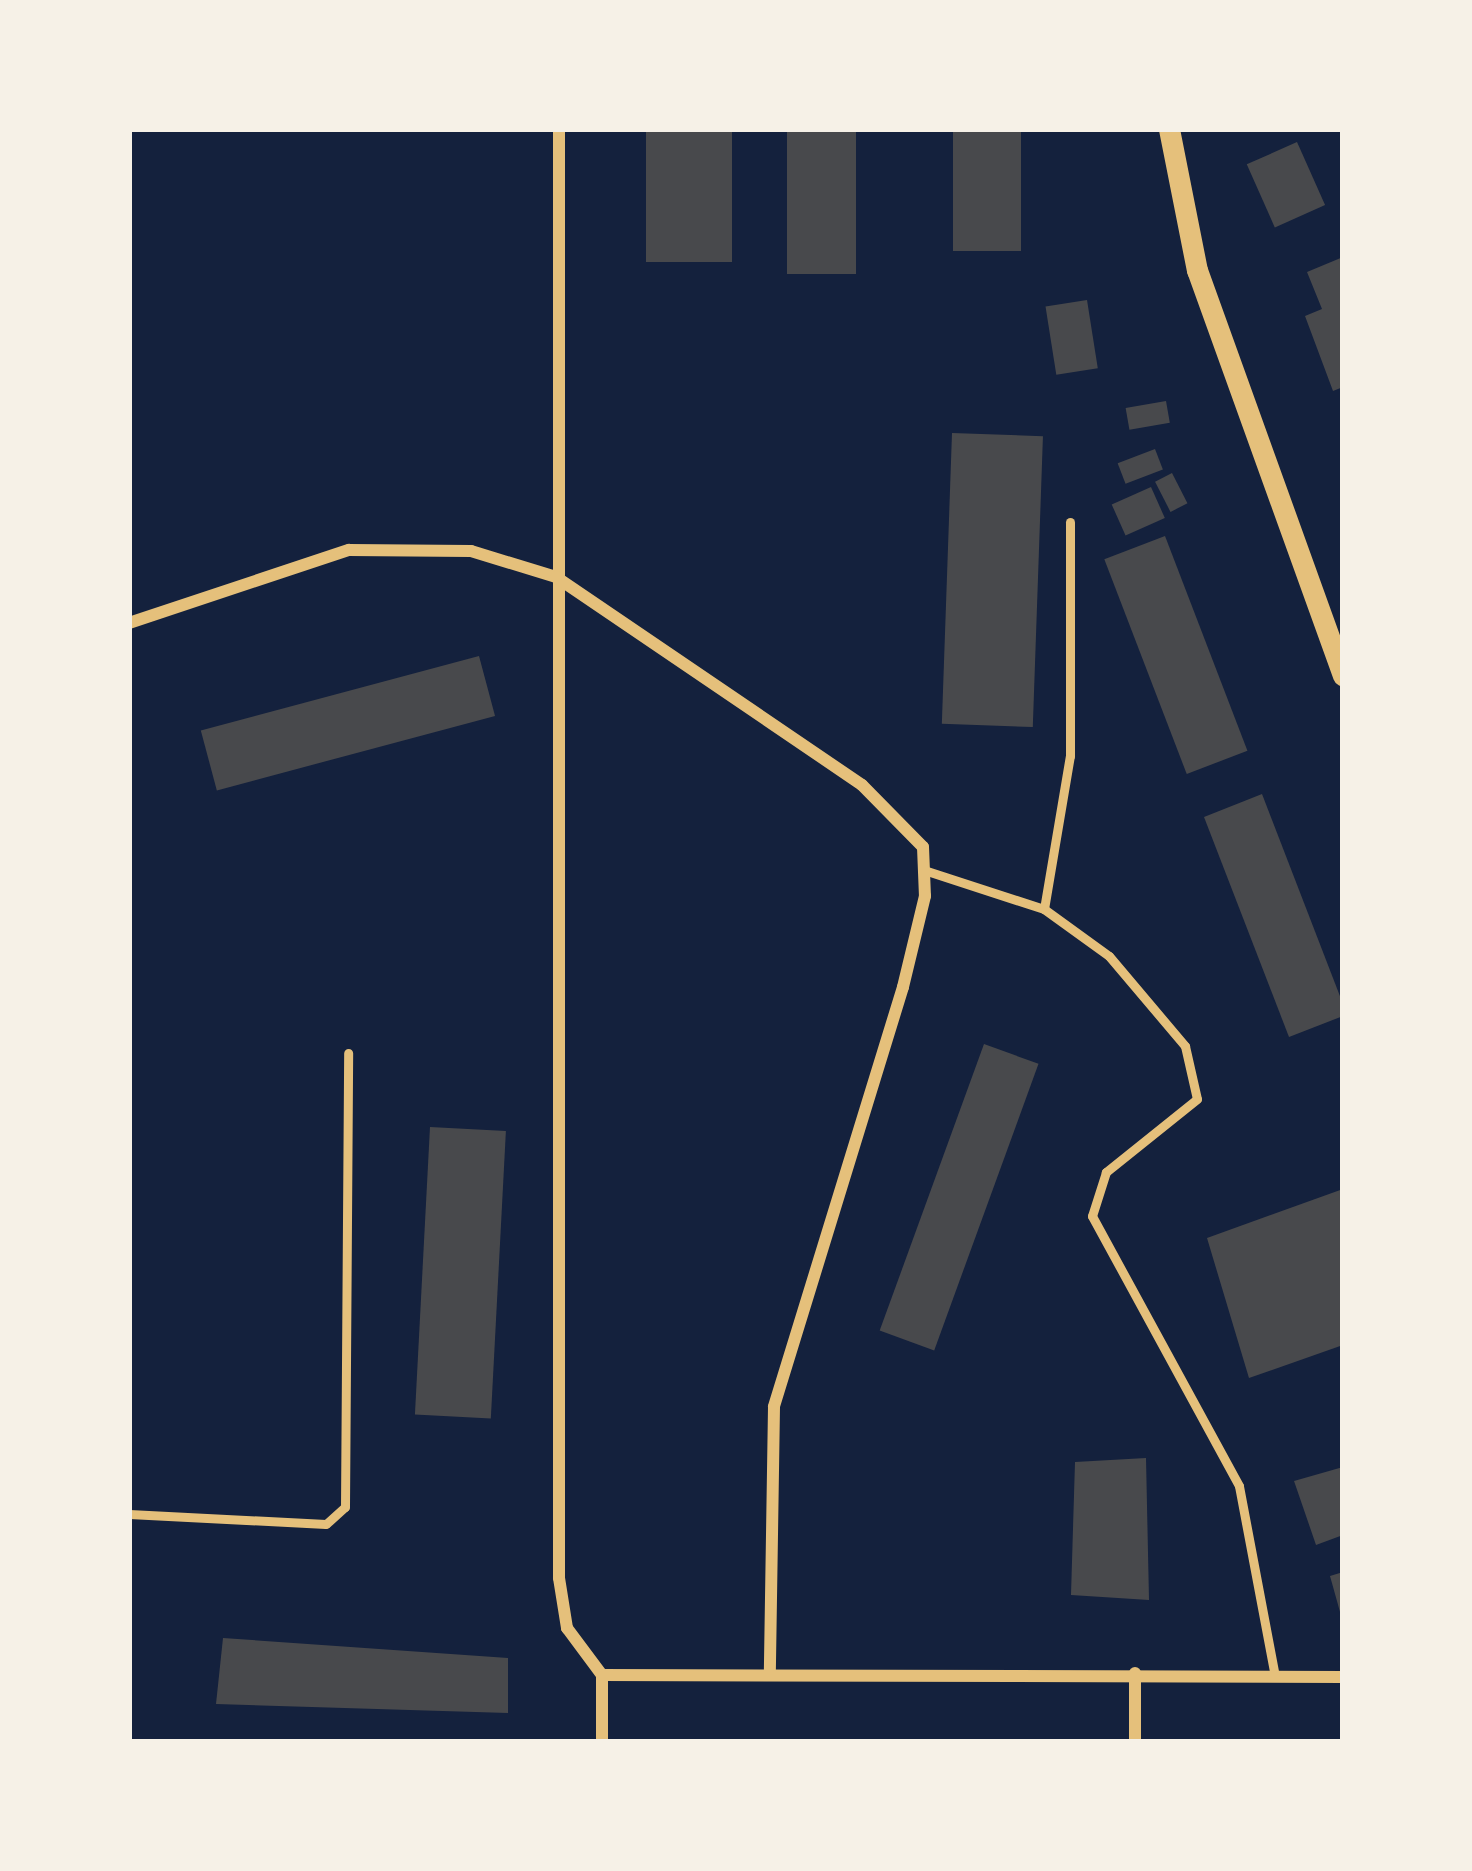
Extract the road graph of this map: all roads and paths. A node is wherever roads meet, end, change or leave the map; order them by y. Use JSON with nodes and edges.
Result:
{"nodes":[{"id":1,"x":559,"y":129,"type":"edge"},
{"id":2,"x":1169,"y":129,"type":"edge"},
{"id":3,"x":1070,"y":522,"type":"dead end"},
{"id":4,"x":556,"y":577,"type":"junction"},
{"id":5,"x":129,"y":623,"type":"edge"},
{"id":6,"x":1343,"y":676,"type":"edge"},
{"id":7,"x":927,"y":871,"type":"junction"},
{"id":8,"x":1044,"y":909,"type":"junction"},
{"id":9,"x":348,"y":1053,"type":"dead end"},
{"id":10,"x":129,"y":1514,"type":"edge"},
{"id":11,"x":770,"y":1673,"type":"junction"},
{"id":12,"x":1136,"y":1673,"type":"junction"},
{"id":13,"x":602,"y":1675,"type":"junction"},
{"id":14,"x":1275,"y":1676,"type":"junction"},
{"id":15,"x":1343,"y":1677,"type":"edge"},
{"id":16,"x":602,"y":1742,"type":"edge"},
{"id":17,"x":1135,"y":1742,"type":"edge"}],
"edges":[{"from":1,"to":4,"type":"street"},
{"from":2,"to":6,"type":"street"},
{"from":3,"to":8,"type":"lane"},
{"from":4,"to":5,"type":"street"},
{"from":4,"to":7,"type":"street"},
{"from":4,"to":13,"type":"street"},
{"from":7,"to":8,"type":"lane"},
{"from":7,"to":11,"type":"street"},
{"from":8,"to":14,"type":"lane"},
{"from":9,"to":10,"type":"lane"},
{"from":11,"to":12,"type":"street"},
{"from":11,"to":13,"type":"street"},
{"from":12,"to":14,"type":"street"},
{"from":12,"to":17,"type":"street"},
{"from":13,"to":16,"type":"street"},
{"from":14,"to":15,"type":"street"}]}
